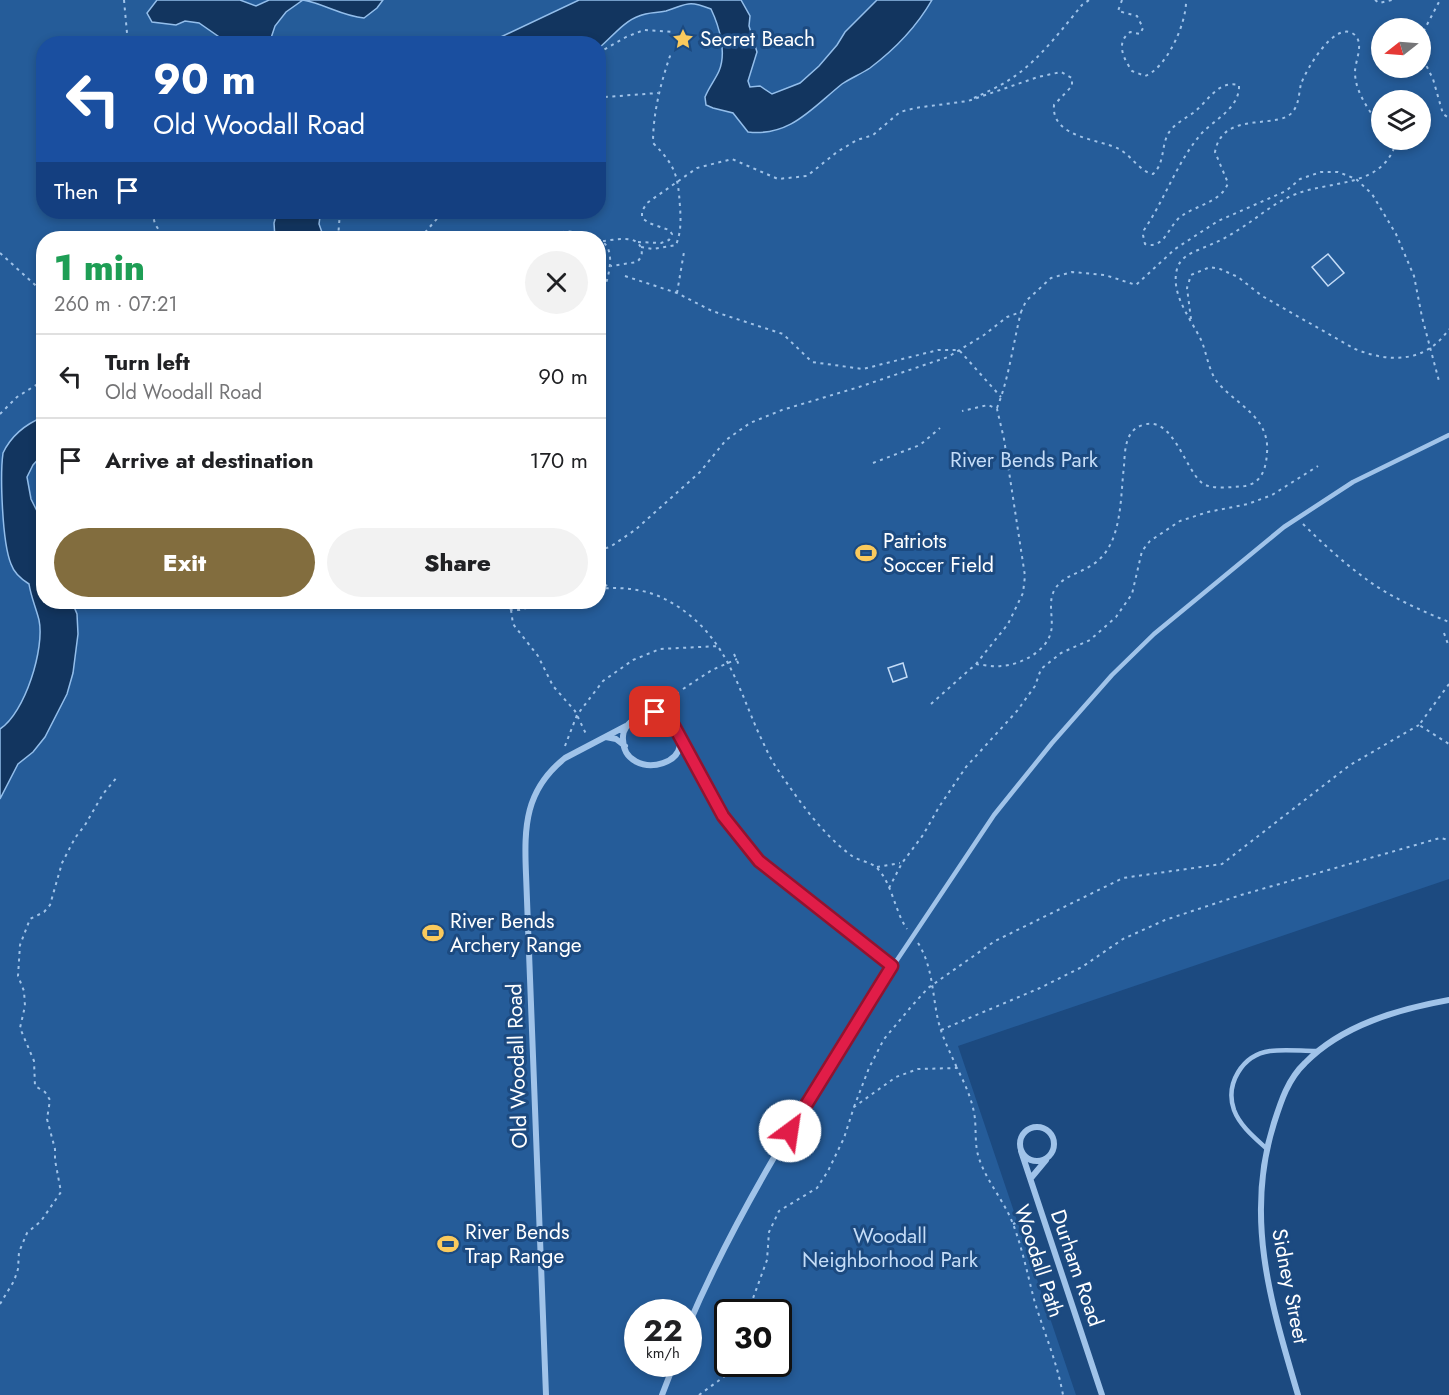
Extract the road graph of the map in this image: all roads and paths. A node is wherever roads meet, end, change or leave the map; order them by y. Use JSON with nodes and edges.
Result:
{"nodes":[{"id":1,"x":124,"y":0,"type":"edge"},
{"id":2,"x":1089,"y":0,"type":"edge"},
{"id":3,"x":1122,"y":0,"type":"edge"},
{"id":4,"x":1186,"y":0,"type":"edge"},
{"id":5,"x":1375,"y":0,"type":"edge"},
{"id":6,"x":1392,"y":0,"type":"edge"},
{"id":7,"x":1440,"y":0,"type":"edge"},
{"id":8,"x":1431,"y":18,"type":"edge"},
{"id":9,"x":674,"y":32,"type":"dead end"},
{"id":10,"x":127,"y":36,"type":"edge"},
{"id":11,"x":606,"y":48,"type":"edge"},
{"id":12,"x":670,"y":53,"type":"dead end"},
{"id":13,"x":1431,"y":75,"type":"edge"},
{"id":14,"x":658,"y":93,"type":"junction"},
{"id":15,"x":606,"y":97,"type":"edge"},
{"id":16,"x":968,"y":101,"type":"junction"},
{"id":17,"x":1371,"y":111,"type":"edge"},
{"id":18,"x":1449,"y":118,"type":"edge"},
{"id":19,"x":1393,"y":150,"type":"edge"},
{"id":20,"x":1356,"y":179,"type":"junction"},
{"id":21,"x":679,"y":182,"type":"junction"},
{"id":22,"x":437,"y":219,"type":"edge"},
{"id":23,"x":426,"y":231,"type":"edge"},
{"id":24,"x":606,"y":241,"type":"edge"},
{"id":25,"x":638,"y":242,"type":"junction"},
{"id":26,"x":606,"y":245,"type":"edge"},
{"id":27,"x":641,"y":247,"type":"junction"},
{"id":28,"x":684,"y":252,"type":"dead end"},
{"id":29,"x":0,"y":253,"type":"edge"},
{"id":30,"x":611,"y":266,"type":"junction"},
{"id":31,"x":625,"y":276,"type":"dead end"},
{"id":32,"x":606,"y":281,"type":"edge"},
{"id":33,"x":36,"y":286,"type":"edge"},
{"id":34,"x":677,"y":293,"type":"junction"},
{"id":35,"x":1021,"y":312,"type":"junction"},
{"id":36,"x":1191,"y":322,"type":"junction"},
{"id":37,"x":1449,"y":329,"type":"edge"},
{"id":38,"x":1430,"y":349,"type":"junction"},
{"id":39,"x":959,"y":350,"type":"junction"},
{"id":40,"x":1439,"y":381,"type":"dead end"},
{"id":41,"x":36,"y":385,"type":"edge"},
{"id":42,"x":1001,"y":397,"type":"junction"},
{"id":43,"x":997,"y":409,"type":"junction"},
{"id":44,"x":962,"y":411,"type":"dead end"},
{"id":45,"x":0,"y":414,"type":"edge"},
{"id":46,"x":940,"y":429,"type":"dead end"},
{"id":47,"x":1449,"y":435,"type":"edge"},
{"id":48,"x":873,"y":463,"type":"dead end"},
{"id":49,"x":1318,"y":466,"type":"dead end"},
{"id":50,"x":1298,"y":519,"type":"junction"},
{"id":51,"x":606,"y":548,"type":"edge"},
{"id":52,"x":606,"y":586,"type":"edge"},
{"id":53,"x":606,"y":588,"type":"edge"},
{"id":54,"x":611,"y":588,"type":"junction"},
{"id":55,"x":523,"y":609,"type":"edge"},
{"id":56,"x":511,"y":610,"type":"joint"},
{"id":57,"x":1449,"y":622,"type":"edge"},
{"id":58,"x":1444,"y":633,"type":"dead end"},
{"id":59,"x":719,"y":646,"type":"junction"},
{"id":60,"x":1449,"y":647,"type":"edge"},
{"id":61,"x":735,"y":654,"type":"dead end"},
{"id":62,"x":737,"y":659,"type":"junction"},
{"id":63,"x":728,"y":663,"type":"junction"},
{"id":64,"x":976,"y":664,"type":"junction"},
{"id":65,"x":739,"y":665,"type":"dead end"},
{"id":66,"x":1449,"y":684,"type":"edge"},
{"id":67,"x":676,"y":694,"type":"joint"},
{"id":68,"x":931,"y":704,"type":"dead end"},
{"id":69,"x":663,"y":713,"type":"junction"},
{"id":70,"x":577,"y":715,"type":"junction"},
{"id":71,"x":1419,"y":725,"type":"junction"},
{"id":72,"x":626,"y":726,"type":"junction"},
{"id":73,"x":605,"y":737,"type":"junction"},
{"id":74,"x":680,"y":739,"type":"junction"},
{"id":75,"x":590,"y":744,"type":"junction"},
{"id":76,"x":1449,"y":744,"type":"edge"},
{"id":77,"x":625,"y":746,"type":"junction"},
{"id":78,"x":673,"y":757,"type":"junction"},
{"id":79,"x":691,"y":757,"type":"junction"},
{"id":80,"x":565,"y":758,"type":"junction"},
{"id":81,"x":118,"y":776,"type":"dead end"},
{"id":82,"x":1449,"y":840,"type":"edge"},
{"id":83,"x":902,"y":863,"type":"junction"},
{"id":84,"x":877,"y":867,"type":"junction"},
{"id":85,"x":889,"y":888,"type":"junction"},
{"id":86,"x":904,"y":924,"type":"dead end"},
{"id":87,"x":919,"y":944,"type":"dead end"},
{"id":88,"x":892,"y":966,"type":"junction"},
{"id":89,"x":933,"y":986,"type":"junction"},
{"id":90,"x":1449,"y":1000,"type":"edge"},
{"id":91,"x":941,"y":1030,"type":"junction"},
{"id":92,"x":1316,"y":1052,"type":"junction"},
{"id":93,"x":957,"y":1068,"type":"junction"},
{"id":94,"x":854,"y":1107,"type":"junction"},
{"id":95,"x":1267,"y":1149,"type":"junction"},
{"id":96,"x":1021,"y":1151,"type":"junction"},
{"id":97,"x":1049,"y":1157,"type":"junction"},
{"id":98,"x":1031,"y":1178,"type":"junction"},
{"id":99,"x":1036,"y":1216,"type":"dead end"},
{"id":100,"x":1013,"y":1224,"type":"junction"},
{"id":101,"x":701,"y":1299,"type":"edge"},
{"id":102,"x":753,"y":1299,"type":"edge"},
{"id":103,"x":0,"y":1304,"type":"edge"},
{"id":104,"x":669,"y":1377,"type":"edge"},
{"id":105,"x":724,"y":1377,"type":"edge"},
{"id":106,"x":546,"y":1395,"type":"edge"},
{"id":107,"x":662,"y":1395,"type":"edge"},
{"id":108,"x":699,"y":1395,"type":"edge"},
{"id":109,"x":1063,"y":1395,"type":"edge"},
{"id":110,"x":1102,"y":1395,"type":"edge"},
{"id":111,"x":1298,"y":1395,"type":"edge"}],
"edges":[{"from":1,"to":10,"type":"path"},
{"from":2,"to":16,"type":"path"},
{"from":3,"to":4,"type":"path"},
{"from":5,"to":6,"type":"path"},
{"from":7,"to":8,"type":"path"},
{"from":9,"to":11,"type":"path"},
{"from":12,"to":14,"type":"path"},
{"from":13,"to":18,"type":"path"},
{"from":14,"to":15,"type":"path"},
{"from":14,"to":21,"type":"path"},
{"from":16,"to":17,"type":"path"},
{"from":16,"to":21,"type":"path"},
{"from":19,"to":20,"type":"path"},
{"from":20,"to":35,"type":"path"},
{"from":20,"to":36,"type":"path"},
{"from":20,"to":38,"type":"path"},
{"from":21,"to":25,"type":"path"},
{"from":21,"to":27,"type":"path"},
{"from":22,"to":23,"type":"path"},
{"from":24,"to":25,"type":"path"},
{"from":25,"to":27,"type":"path"},
{"from":26,"to":30,"type":"path"},
{"from":27,"to":30,"type":"path"},
{"from":28,"to":34,"type":"path"},
{"from":29,"to":33,"type":"path"},
{"from":30,"to":32,"type":"path"},
{"from":31,"to":34,"type":"path"},
{"from":34,"to":39,"type":"path"},
{"from":35,"to":39,"type":"path"},
{"from":35,"to":42,"type":"path"},
{"from":36,"to":38,"type":"path"},
{"from":36,"to":64,"type":"path"},
{"from":37,"to":38,"type":"path"},
{"from":38,"to":40,"type":"path"},
{"from":39,"to":42,"type":"path"},
{"from":39,"to":51,"type":"path"},
{"from":41,"to":45,"type":"path"},
{"from":42,"to":43,"type":"path"},
{"from":43,"to":44,"type":"path"},
{"from":43,"to":64,"type":"path"},
{"from":46,"to":48,"type":"path"},
{"from":47,"to":50,"type":"lane"},
{"from":49,"to":83,"type":"path"},
{"from":50,"to":57,"type":"path"},
{"from":50,"to":88,"type":"lane"},
{"from":52,"to":54,"type":"path"},
{"from":53,"to":54,"type":"path"},
{"from":54,"to":59,"type":"path"},
{"from":55,"to":56,"type":"path"},
{"from":56,"to":70,"type":"path"},
{"from":58,"to":60,"type":"path"},
{"from":59,"to":63,"type":"path"},
{"from":59,"to":70,"type":"path"},
{"from":61,"to":62,"type":"path"},
{"from":62,"to":63,"type":"path"},
{"from":62,"to":65,"type":"path"},
{"from":63,"to":67,"type":"path"},
{"from":63,"to":84,"type":"path"},
{"from":64,"to":68,"type":"path"},
{"from":66,"to":71,"type":"path"},
{"from":67,"to":69,"type":"street"},
{"from":69,"to":72,"type":"street","name":"Old Woodall Road"},
{"from":69,"to":74,"type":"street"},
{"from":70,"to":75,"type":"path"},
{"from":70,"to":80,"type":"path"},
{"from":71,"to":76,"type":"path"},
{"from":71,"to":89,"type":"path"},
{"from":72,"to":73,"type":"street","name":"Old Woodall Road"},
{"from":72,"to":77,"type":"street"},
{"from":73,"to":75,"type":"street","name":"Old Woodall Road"},
{"from":73,"to":77,"type":"street"},
{"from":74,"to":78,"type":"street"},
{"from":74,"to":79,"type":"street"},
{"from":75,"to":80,"type":"street","name":"Old Woodall Road"},
{"from":77,"to":78,"type":"street"},
{"from":78,"to":79,"type":"street"},
{"from":79,"to":88,"type":"street"},
{"from":80,"to":106,"type":"street","name":"Old Woodall Road"},
{"from":81,"to":103,"type":"path"},
{"from":82,"to":91,"type":"path"},
{"from":83,"to":84,"type":"path"},
{"from":83,"to":85,"type":"path"},
{"from":84,"to":85,"type":"path"},
{"from":85,"to":86,"type":"path"},
{"from":87,"to":89,"type":"path","name":"Woodall Path"},
{"from":88,"to":101,"type":"street"},
{"from":89,"to":91,"type":"path","name":"Woodall Path"},
{"from":89,"to":94,"type":"path"},
{"from":90,"to":92,"type":"street","name":"Sidney Street"},
{"from":91,"to":93,"type":"path","name":"Woodall Path"},
{"from":92,"to":95,"type":"street","name":"Sidney Street"},
{"from":92,"to":95,"type":"lane"},
{"from":93,"to":94,"type":"path"},
{"from":93,"to":100,"type":"path","name":"Woodall Path"},
{"from":94,"to":102,"type":"path"},
{"from":95,"to":111,"type":"street","name":"Sidney Street"},
{"from":96,"to":97,"type":"street"},
{"from":96,"to":97,"type":"street"},
{"from":96,"to":98,"type":"street","name":"Durham Road"},
{"from":97,"to":98,"type":"street"},
{"from":98,"to":110,"type":"street","name":"Durham Road"},
{"from":99,"to":100,"type":"path"},
{"from":100,"to":109,"type":"path","name":"Woodall Path"},
{"from":104,"to":107,"type":"street"},
{"from":105,"to":108,"type":"path"}]}
